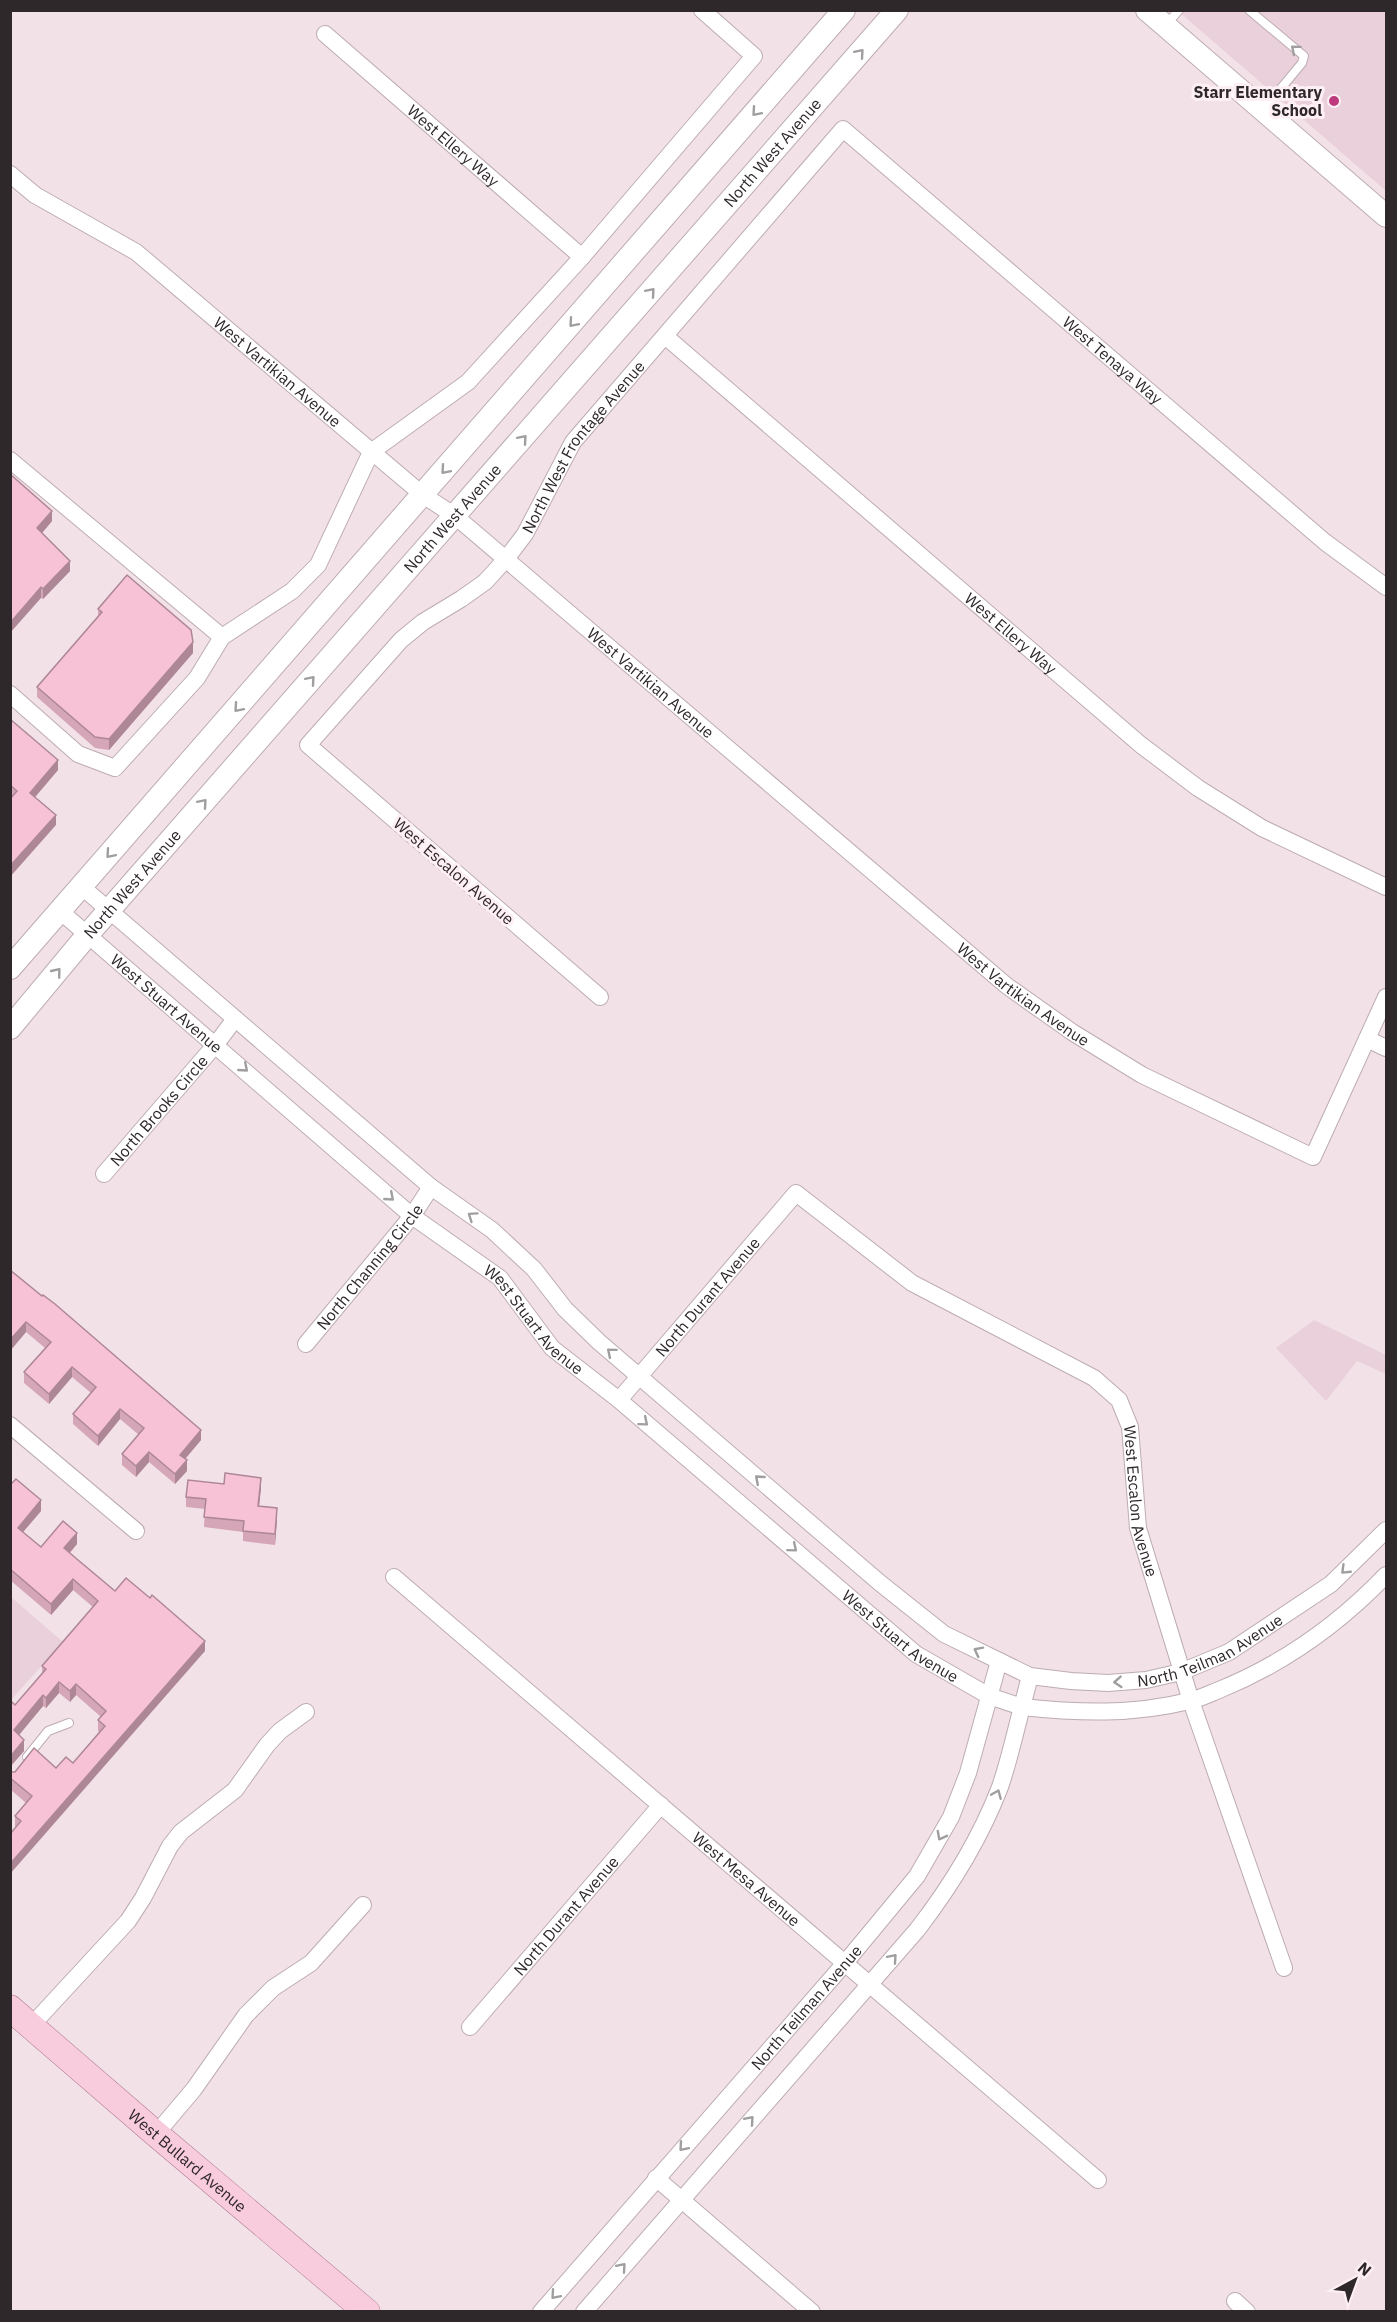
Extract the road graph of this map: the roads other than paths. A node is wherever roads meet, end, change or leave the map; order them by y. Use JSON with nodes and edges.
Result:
{"nodes":[{"id":1,"x":702,"y":10,"type":"edge"},
{"id":2,"x":844,"y":10,"type":"edge"},
{"id":3,"x":897,"y":10,"type":"edge"},
{"id":4,"x":1147,"y":10,"type":"edge"},
{"id":5,"x":1249,"y":10,"type":"edge"},
{"id":6,"x":1172,"y":18,"type":"edge"},
{"id":7,"x":325,"y":34,"type":"dead end"},
{"id":8,"x":1263,"y":110,"type":"junction"},
{"id":9,"x":843,"y":129,"type":"joint"},
{"id":10,"x":10,"y":174,"type":"edge"},
{"id":11,"x":1386,"y":216,"type":"edge"},
{"id":12,"x":582,"y":257,"type":"junction"},
{"id":13,"x":665,"y":336,"type":"junction"},
{"id":14,"x":371,"y":452,"type":"junction"},
{"id":15,"x":10,"y":460,"type":"edge"},
{"id":16,"x":423,"y":495,"type":"junction"},
{"id":17,"x":455,"y":516,"type":"junction"},
{"id":18,"x":506,"y":559,"type":"junction"},
{"id":19,"x":1386,"y":587,"type":"edge"},
{"id":20,"x":222,"y":637,"type":"junction"},
{"id":21,"x":10,"y":694,"type":"edge"},
{"id":22,"x":308,"y":745,"type":"joint"},
{"id":23,"x":82,"y":886,"type":"junction"},
{"id":24,"x":1386,"y":887,"type":"edge"},
{"id":25,"x":109,"y":910,"type":"junction"},
{"id":26,"x":60,"y":911,"type":"junction"},
{"id":27,"x":89,"y":933,"type":"junction"},
{"id":28,"x":10,"y":968,"type":"edge"},
{"id":29,"x":600,"y":997,"type":"dead end"},
{"id":30,"x":1386,"y":997,"type":"edge"},
{"id":31,"x":235,"y":1019,"type":"junction"},
{"id":32,"x":10,"y":1028,"type":"edge"},
{"id":33,"x":1367,"y":1039,"type":"junction"},
{"id":34,"x":216,"y":1044,"type":"junction"},
{"id":35,"x":1386,"y":1048,"type":"edge"},
{"id":36,"x":104,"y":1174,"type":"dead end"},
{"id":37,"x":431,"y":1187,"type":"junction"},
{"id":38,"x":796,"y":1193,"type":"joint"},
{"id":39,"x":412,"y":1216,"type":"junction"},
{"id":40,"x":306,"y":1344,"type":"dead end"},
{"id":41,"x":639,"y":1376,"type":"junction"},
{"id":42,"x":619,"y":1400,"type":"junction"},
{"id":43,"x":10,"y":1425,"type":"edge"},
{"id":44,"x":1386,"y":1530,"type":"edge"},
{"id":45,"x":136,"y":1531,"type":"dead end"},
{"id":46,"x":1386,"y":1575,"type":"edge"},
{"id":47,"x":394,"y":1577,"type":"dead end"},
{"id":48,"x":999,"y":1661,"type":"junction"},
{"id":49,"x":1181,"y":1672,"type":"junction"},
{"id":50,"x":1030,"y":1676,"type":"junction"},
{"id":51,"x":989,"y":1696,"type":"junction"},
{"id":52,"x":1191,"y":1701,"type":"junction"},
{"id":53,"x":1022,"y":1707,"type":"junction"},
{"id":54,"x":306,"y":1712,"type":"dead end"},
{"id":55,"x":69,"y":1723,"type":"dead end"},
{"id":56,"x":23,"y":1763,"type":"edge"},
{"id":57,"x":661,"y":1805,"type":"junction"},
{"id":58,"x":363,"y":1905,"type":"dead end"},
{"id":59,"x":845,"y":1963,"type":"junction"},
{"id":60,"x":1284,"y":1968,"type":"dead end"},
{"id":61,"x":870,"y":1985,"type":"junction"},
{"id":62,"x":10,"y":2008,"type":"edge"},
{"id":63,"x":31,"y":2026,"type":"junction"},
{"id":64,"x":470,"y":2027,"type":"dead end"},
{"id":65,"x":156,"y":2134,"type":"junction"},
{"id":66,"x":656,"y":2178,"type":"junction"},
{"id":67,"x":1098,"y":2180,"type":"dead end"},
{"id":68,"x":681,"y":2199,"type":"junction"},
{"id":69,"x":367,"y":2312,"type":"edge"},
{"id":70,"x":541,"y":2312,"type":"edge"},
{"id":71,"x":584,"y":2312,"type":"edge"},
{"id":72,"x":812,"y":2312,"type":"edge"}],
"edges":[{"from":1,"to":12,"type":"street"},
{"from":2,"to":16,"type":"main road","one_way":true},
{"from":17,"to":3,"type":"main road","name":"North West Avenue","one_way":true},
{"from":4,"to":6,"type":"main road"},
{"from":8,"to":5,"type":"lane","one_way":true},
{"from":6,"to":8,"type":"main road"},
{"from":7,"to":12,"type":"street","name":"West Ellery Way"},
{"from":8,"to":11,"type":"main road"},
{"from":9,"to":13,"type":"street","name":"North West Frontage Avenue"},
{"from":9,"to":19,"type":"street","name":"West Tenaya Way"},
{"from":10,"to":14,"type":"street","name":"West Vartikian Avenue"},
{"from":12,"to":14,"type":"street"},
{"from":13,"to":18,"type":"street","name":"North West Frontage Avenue"},
{"from":13,"to":24,"type":"street","name":"West Ellery Way"},
{"from":14,"to":16,"type":"street","name":"West Vartikian Avenue"},
{"from":14,"to":20,"type":"street"},
{"from":15,"to":20,"type":"street"},
{"from":16,"to":17,"type":"street","name":"West Vartikian Avenue"},
{"from":16,"to":23,"type":"main road","one_way":true},
{"from":17,"to":18,"type":"street","name":"West Vartikian Avenue"},
{"from":25,"to":17,"type":"main road","name":"North West Avenue","one_way":true},
{"from":18,"to":22,"type":"street","name":"North West Frontage Avenue"},
{"from":18,"to":33,"type":"street","name":"West Vartikian Avenue"},
{"from":20,"to":21,"type":"street"},
{"from":22,"to":29,"type":"street","name":"West Escalon Avenue"},
{"from":23,"to":25,"type":"street","name":"West Stuart Avenue"},
{"from":23,"to":26,"type":"main road"},
{"from":25,"to":27,"type":"main road","name":"North West Avenue"},
{"from":25,"to":31,"type":"street","name":"West Stuart Avenue"},
{"from":26,"to":27,"type":"street","name":"West Stuart Avenue"},
{"from":26,"to":28,"type":"main road"},
{"from":32,"to":27,"type":"main road","name":"North West Avenue","one_way":true},
{"from":27,"to":34,"type":"street","name":"West Stuart Avenue"},
{"from":30,"to":33,"type":"street"},
{"from":31,"to":34,"type":"street","name":"North Brooks Circle"},
{"from":31,"to":37,"type":"street","name":"West Stuart Avenue"},
{"from":33,"to":35,"type":"street"},
{"from":34,"to":36,"type":"street","name":"North Brooks Circle"},
{"from":34,"to":39,"type":"street","name":"West Stuart Avenue","one_way":true},
{"from":37,"to":39,"type":"street","name":"North Channing Circle"},
{"from":41,"to":37,"type":"street","name":"West Stuart Avenue","one_way":true},
{"from":38,"to":41,"type":"street","name":"North Durant Avenue"},
{"from":38,"to":49,"type":"street","name":"West Escalon Avenue"},
{"from":39,"to":40,"type":"street","name":"North Channing Circle"},
{"from":39,"to":42,"type":"street","name":"West Stuart Avenue"},
{"from":41,"to":42,"type":"street","name":"North Durant Avenue"},
{"from":48,"to":41,"type":"street","name":"West Stuart Avenue","one_way":true},
{"from":42,"to":51,"type":"street","name":"West Stuart Avenue","one_way":true},
{"from":43,"to":45,"type":"street"},
{"from":44,"to":49,"type":"street","name":"North Teilman Avenue","one_way":true},
{"from":46,"to":52,"type":"street","name":"North Teilman Avenue"},
{"from":47,"to":57,"type":"street","name":"West Mesa Avenue"},
{"from":48,"to":50,"type":"street","name":"West Stuart Avenue"},
{"from":48,"to":51,"type":"street","name":"North Teilman Avenue"},
{"from":49,"to":50,"type":"street","name":"North Teilman Avenue","one_way":true},
{"from":49,"to":52,"type":"street","name":"West Escalon Avenue"},
{"from":50,"to":53,"type":"street","name":"North Teilman Avenue"},
{"from":51,"to":53,"type":"street","name":"West Stuart Avenue"},
{"from":51,"to":59,"type":"street","name":"North Teilman Avenue","one_way":true},
{"from":52,"to":53,"type":"street","name":"North Teilman Avenue"},
{"from":52,"to":60,"type":"street","name":"West Escalon Avenue"},
{"from":61,"to":53,"type":"street","name":"North Teilman Avenue","one_way":true},
{"from":54,"to":63,"type":"street"},
{"from":55,"to":56,"type":"lane"},
{"from":57,"to":59,"type":"street","name":"West Mesa Avenue"},
{"from":57,"to":64,"type":"street","name":"North Durant Avenue"},
{"from":58,"to":65,"type":"street"},
{"from":59,"to":61,"type":"street","name":"West Mesa Avenue"},
{"from":59,"to":66,"type":"street","name":"North Teilman Avenue","one_way":true},
{"from":61,"to":67,"type":"street","name":"West Mesa Avenue"},
{"from":68,"to":61,"type":"street","name":"North Teilman Avenue","one_way":true},
{"from":62,"to":63,"type":"main road","name":"West Bullard Avenue"},
{"from":63,"to":65,"type":"main road","name":"West Bullard Avenue"},
{"from":65,"to":69,"type":"main road","name":"West Bullard Avenue"},
{"from":66,"to":68,"type":"street"},
{"from":66,"to":70,"type":"street","name":"North Teilman Avenue","one_way":true},
{"from":71,"to":68,"type":"street","name":"North Teilman Avenue","one_way":true},
{"from":68,"to":72,"type":"street"}]}
